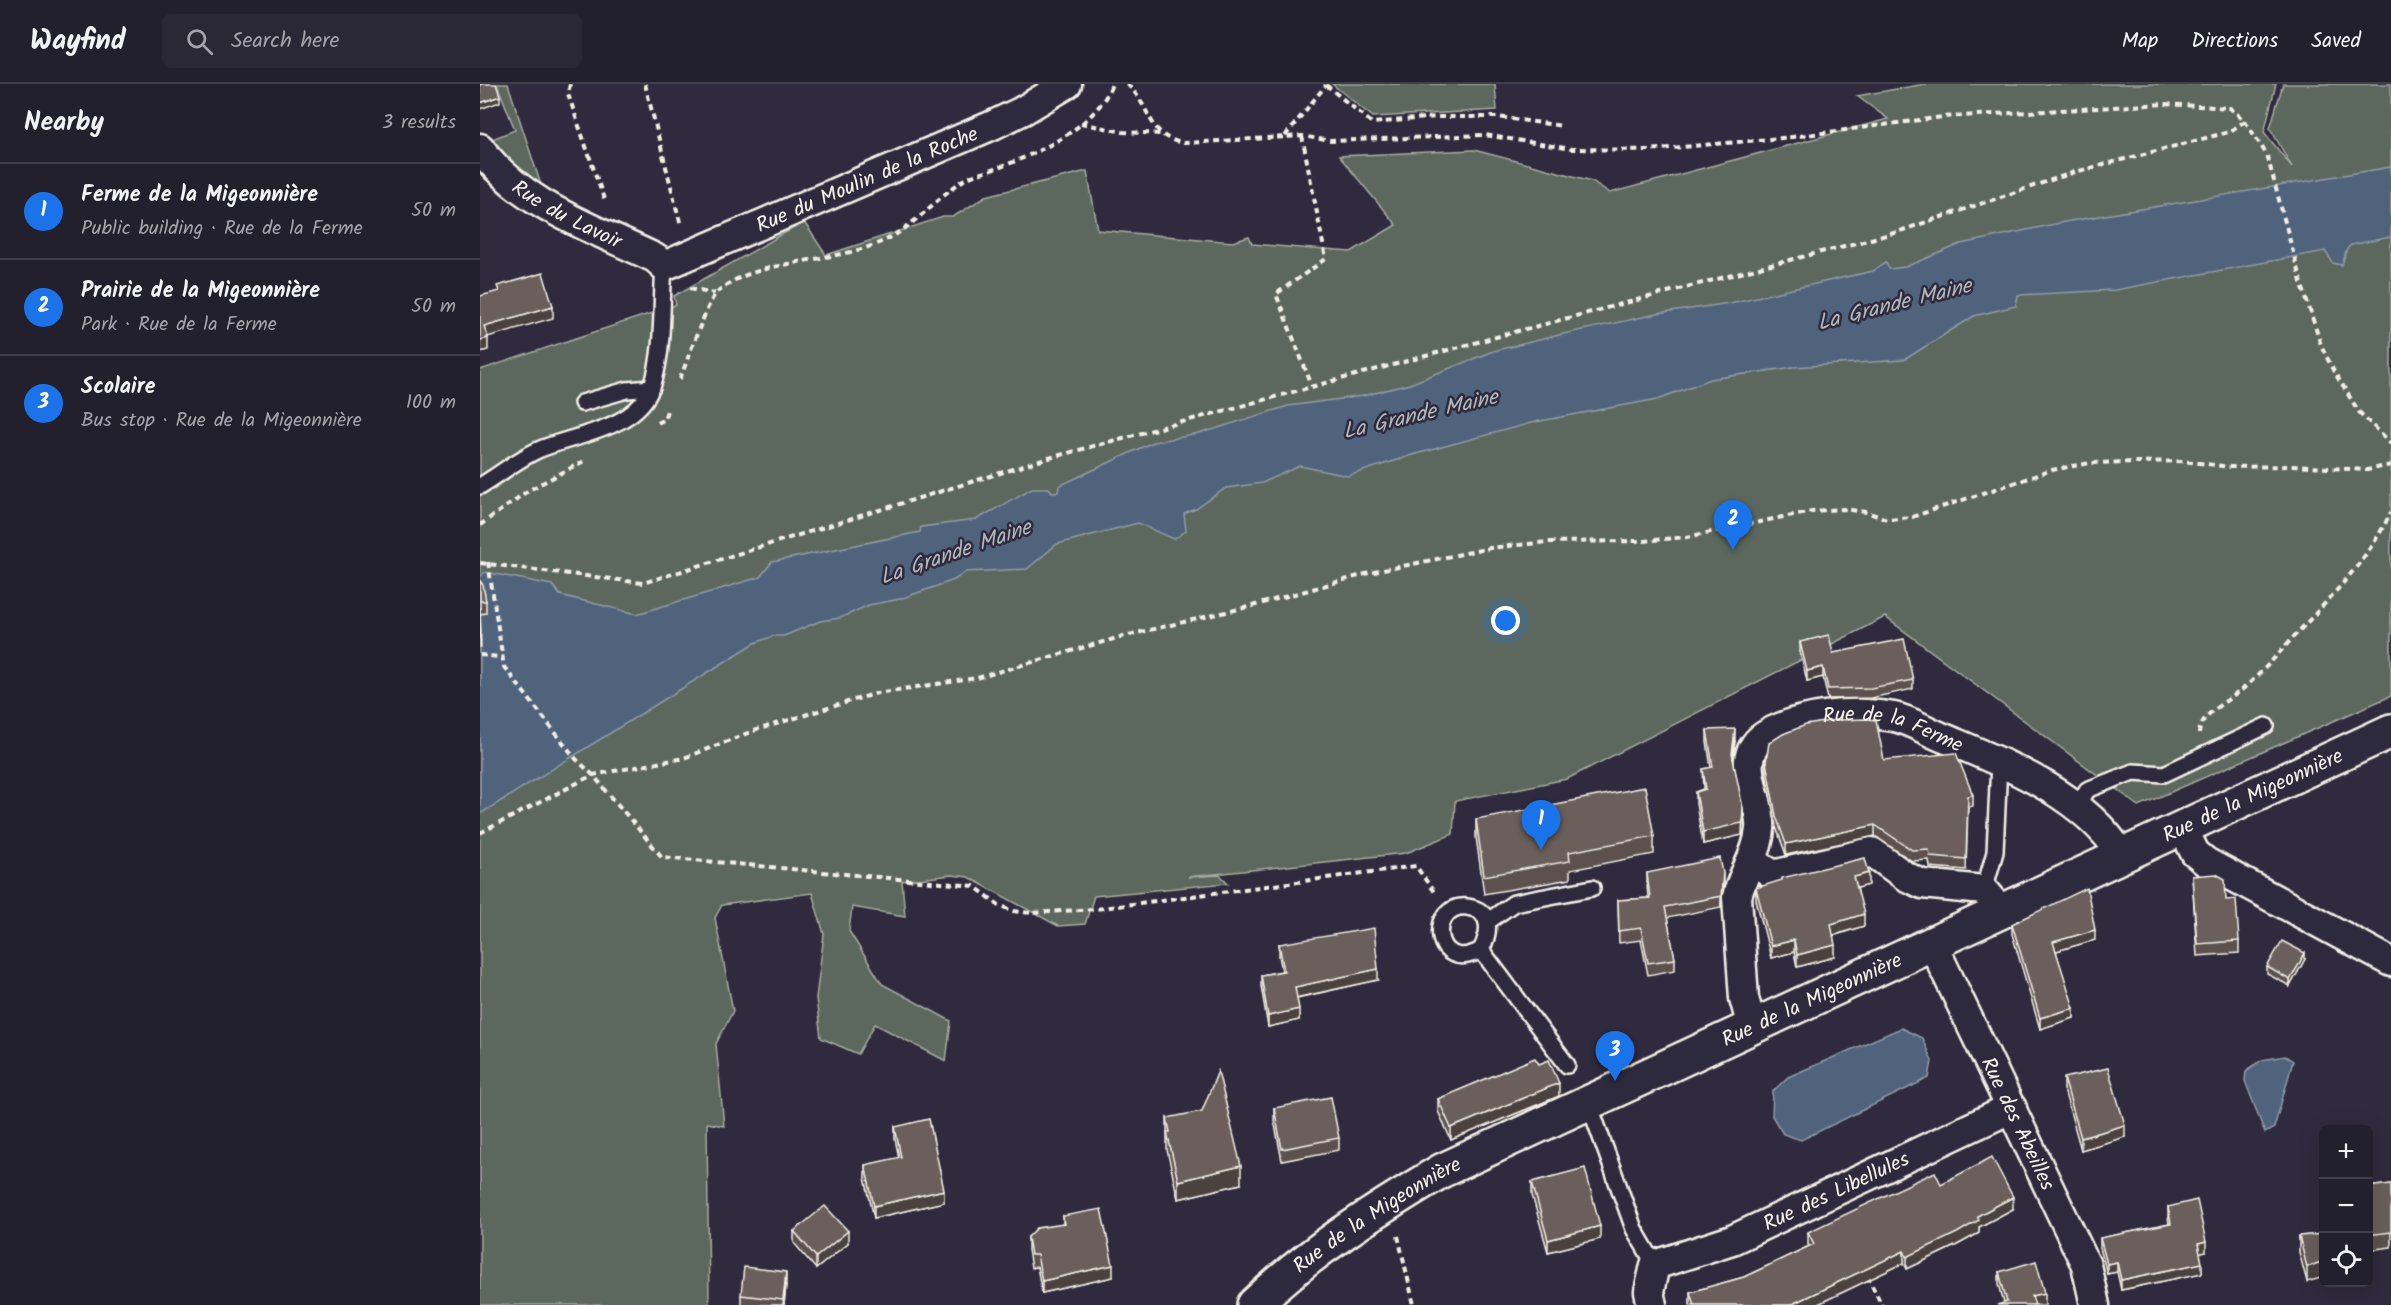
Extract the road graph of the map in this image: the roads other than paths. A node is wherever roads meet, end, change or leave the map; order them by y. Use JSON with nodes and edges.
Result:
{"nodes":[{"id":1,"x":1067,"y":84,"type":"edge"},
{"id":2,"x":480,"y":148,"type":"edge"},
{"id":3,"x":677,"y":261,"type":"junction"},
{"id":4,"x":652,"y":388,"type":"junction"},
{"id":5,"x":582,"y":403,"type":"dead end"},
{"id":6,"x":480,"y":486,"type":"edge"},
{"id":7,"x":2266,"y":726,"type":"dead end"},
{"id":8,"x":2391,"y":731,"type":"edge"},
{"id":9,"x":1999,"y":762,"type":"junction"},
{"id":10,"x":2077,"y":808,"type":"junction"},
{"id":11,"x":2182,"y":826,"type":"junction"},
{"id":12,"x":2121,"y":854,"type":"junction"},
{"id":13,"x":1752,"y":861,"type":"junction"},
{"id":14,"x":1592,"y":888,"type":"dead end"},
{"id":15,"x":1993,"y":900,"type":"junction"},
{"id":16,"x":1487,"y":922,"type":"junction"},
{"id":17,"x":1932,"y":943,"type":"junction"},
{"id":18,"x":1481,"y":950,"type":"junction"},
{"id":19,"x":2391,"y":962,"type":"edge"},
{"id":20,"x":1752,"y":1028,"type":"junction"},
{"id":21,"x":1567,"y":1065,"type":"dead end"},
{"id":22,"x":1585,"y":1098,"type":"junction"},
{"id":23,"x":2012,"y":1108,"type":"junction"},
{"id":24,"x":1656,"y":1264,"type":"junction"},
{"id":25,"x":1254,"y":1305,"type":"edge"},
{"id":26,"x":1652,"y":1305,"type":"edge"},
{"id":27,"x":2095,"y":1305,"type":"edge"}],
"edges":[{"from":1,"to":3,"type":"street","name":"Rue du Moulin de la Roche"},
{"from":2,"to":3,"type":"street","name":"Rue du Lavoir"},
{"from":3,"to":4,"type":"lane"},
{"from":4,"to":5,"type":"lane"},
{"from":4,"to":6,"type":"lane"},
{"from":7,"to":10,"type":"lane"},
{"from":8,"to":11,"type":"street","name":"Rue de la Migeonnière"},
{"from":9,"to":10,"type":"street","name":"Rue de la Ferme"},
{"from":9,"to":13,"type":"street","name":"Rue de la Ferme"},
{"from":9,"to":15,"type":"lane"},
{"from":10,"to":12,"type":"street","name":"Rue de la Ferme"},
{"from":11,"to":12,"type":"street","name":"Rue de la Migeonnière"},
{"from":11,"to":19,"type":"street"},
{"from":12,"to":15,"type":"street","name":"Rue de la Migeonnière"},
{"from":13,"to":15,"type":"street"},
{"from":13,"to":20,"type":"street","name":"Rue de la Ferme"},
{"from":14,"to":16,"type":"lane"},
{"from":15,"to":17,"type":"street","name":"Rue de la Migeonnière"},
{"from":16,"to":18,"type":"lane"},
{"from":16,"to":18,"type":"lane"},
{"from":17,"to":20,"type":"street","name":"Rue de la Migeonnière"},
{"from":17,"to":23,"type":"street","name":"Rue des Abeilles"},
{"from":18,"to":21,"type":"lane"},
{"from":20,"to":22,"type":"street","name":"Rue de la Migeonnière"},
{"from":22,"to":24,"type":"lane"},
{"from":22,"to":25,"type":"street","name":"Rue de la Migeonnière"},
{"from":23,"to":24,"type":"street","name":"Rue des Libellules"},
{"from":23,"to":27,"type":"street","name":"Rue des Abeilles"},
{"from":24,"to":26,"type":"street"}]}
